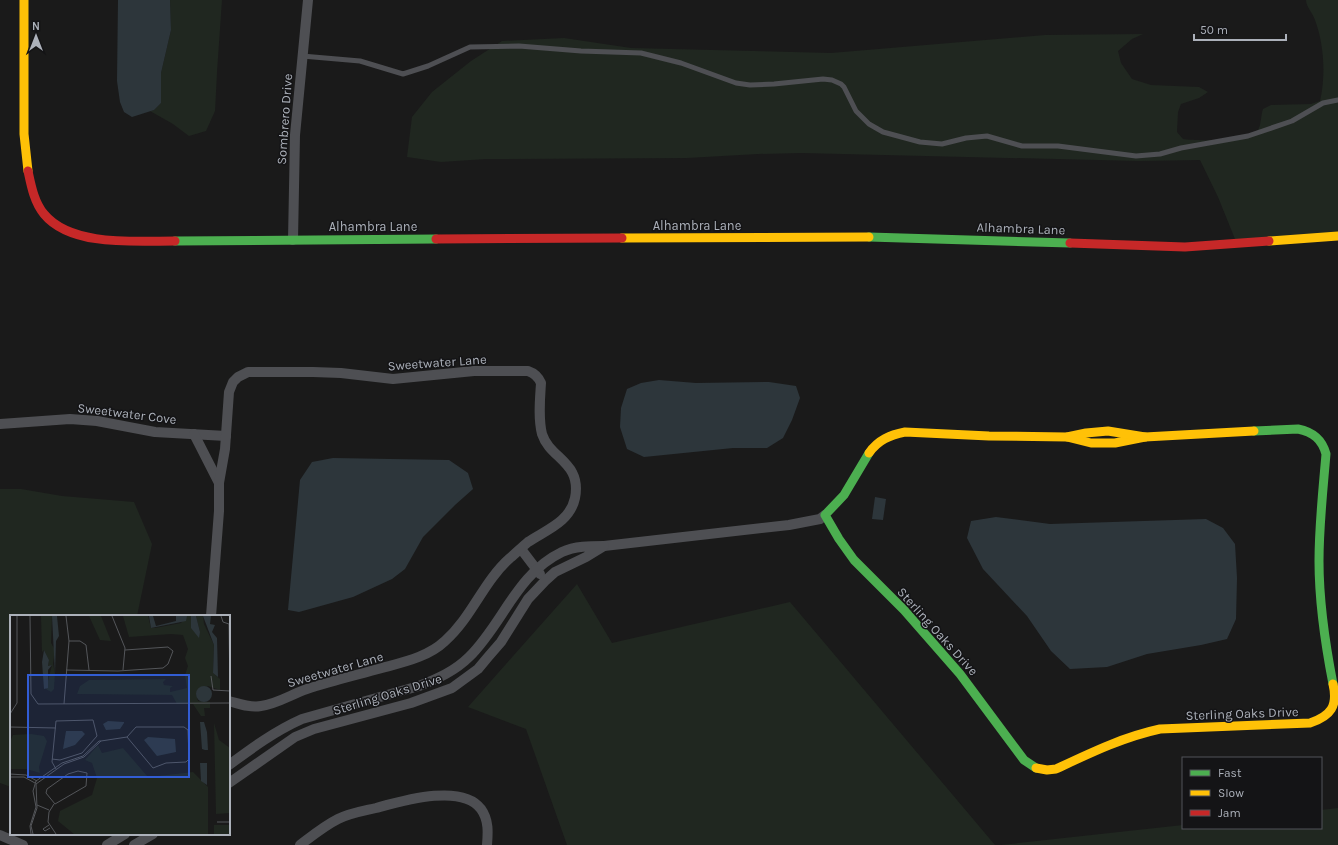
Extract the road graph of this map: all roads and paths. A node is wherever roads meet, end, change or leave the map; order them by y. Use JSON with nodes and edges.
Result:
{"nodes":[{"id":1,"x":24,"y":0,"type":"edge"},
{"id":2,"x":308,"y":0,"type":"edge"},
{"id":3,"x":302,"y":56,"type":"junction"},
{"id":4,"x":1338,"y":100,"type":"edge"},
{"id":5,"x":1338,"y":236,"type":"edge"},
{"id":6,"x":293,"y":240,"type":"junction"},
{"id":7,"x":0,"y":424,"type":"edge"},
{"id":8,"x":194,"y":434,"type":"junction"},
{"id":9,"x":226,"y":436,"type":"junction"},
{"id":10,"x":219,"y":483,"type":"junction"},
{"id":11,"x":825,"y":515,"type":"junction"},
{"id":12,"x":604,"y":546,"type":"junction"},
{"id":13,"x":521,"y":549,"type":"junction"},
{"id":14,"x":537,"y":570,"type":"junction"},
{"id":15,"x":545,"y":581,"type":"junction"},
{"id":16,"x":211,"y":615,"type":"edge"},
{"id":17,"x":389,"y":694,"type":"junction"},
{"id":18,"x":230,"y":701,"type":"edge"},
{"id":19,"x":393,"y":708,"type":"junction"},
{"id":20,"x":230,"y":764,"type":"edge"},
{"id":21,"x":230,"y":781,"type":"edge"},
{"id":22,"x":0,"y":835,"type":"edge"},
{"id":23,"x":123,"y":835,"type":"edge"},
{"id":24,"x":151,"y":835,"type":"edge"},
{"id":25,"x":23,"y":845,"type":"edge"},
{"id":26,"x":107,"y":845,"type":"edge"},
{"id":27,"x":134,"y":845,"type":"edge"},
{"id":28,"x":300,"y":845,"type":"edge"},
{"id":29,"x":487,"y":845,"type":"edge"}],
"edges":[{"from":1,"to":6,"type":"street","name":"Alhambra Lane"},
{"from":2,"to":3,"type":"street","name":"Sombrero Drive"},
{"from":3,"to":4,"type":"lane"},
{"from":3,"to":6,"type":"street","name":"Sombrero Drive"},
{"from":5,"to":6,"type":"street","name":"Alhambra Lane"},
{"from":7,"to":8,"type":"street","name":"Sweetwater Cove"},
{"from":8,"to":9,"type":"street","name":"Sweetwater Cove"},
{"from":8,"to":10,"type":"street","name":"Sweetwater Lane"},
{"from":9,"to":10,"type":"street","name":"Sweetwater Lane"},
{"from":9,"to":13,"type":"street","name":"Sweetwater Lane"},
{"from":10,"to":16,"type":"street","name":"Sweetwater Lane"},
{"from":11,"to":11,"type":"street","name":"Sterling Oaks Drive"},
{"from":11,"to":12,"type":"street","name":"Sterling Oaks Drive"},
{"from":12,"to":14,"type":"street","name":"Sterling Oaks Drive"},
{"from":12,"to":15,"type":"street","name":"Sterling Oaks Drive"},
{"from":13,"to":14,"type":"street"},
{"from":13,"to":18,"type":"street","name":"Sweetwater Lane"},
{"from":14,"to":15,"type":"street"},
{"from":14,"to":17,"type":"street","name":"Sterling Oaks Drive"},
{"from":15,"to":19,"type":"street","name":"Sterling Oaks Drive"},
{"from":17,"to":19,"type":"lane"},
{"from":17,"to":20,"type":"street","name":"Sterling Oaks Drive"},
{"from":19,"to":21,"type":"street","name":"Sterling Oaks Drive"},
{"from":22,"to":25,"type":"street"},
{"from":23,"to":26,"type":"street"},
{"from":24,"to":27,"type":"street"},
{"from":28,"to":29,"type":"street"}]}
